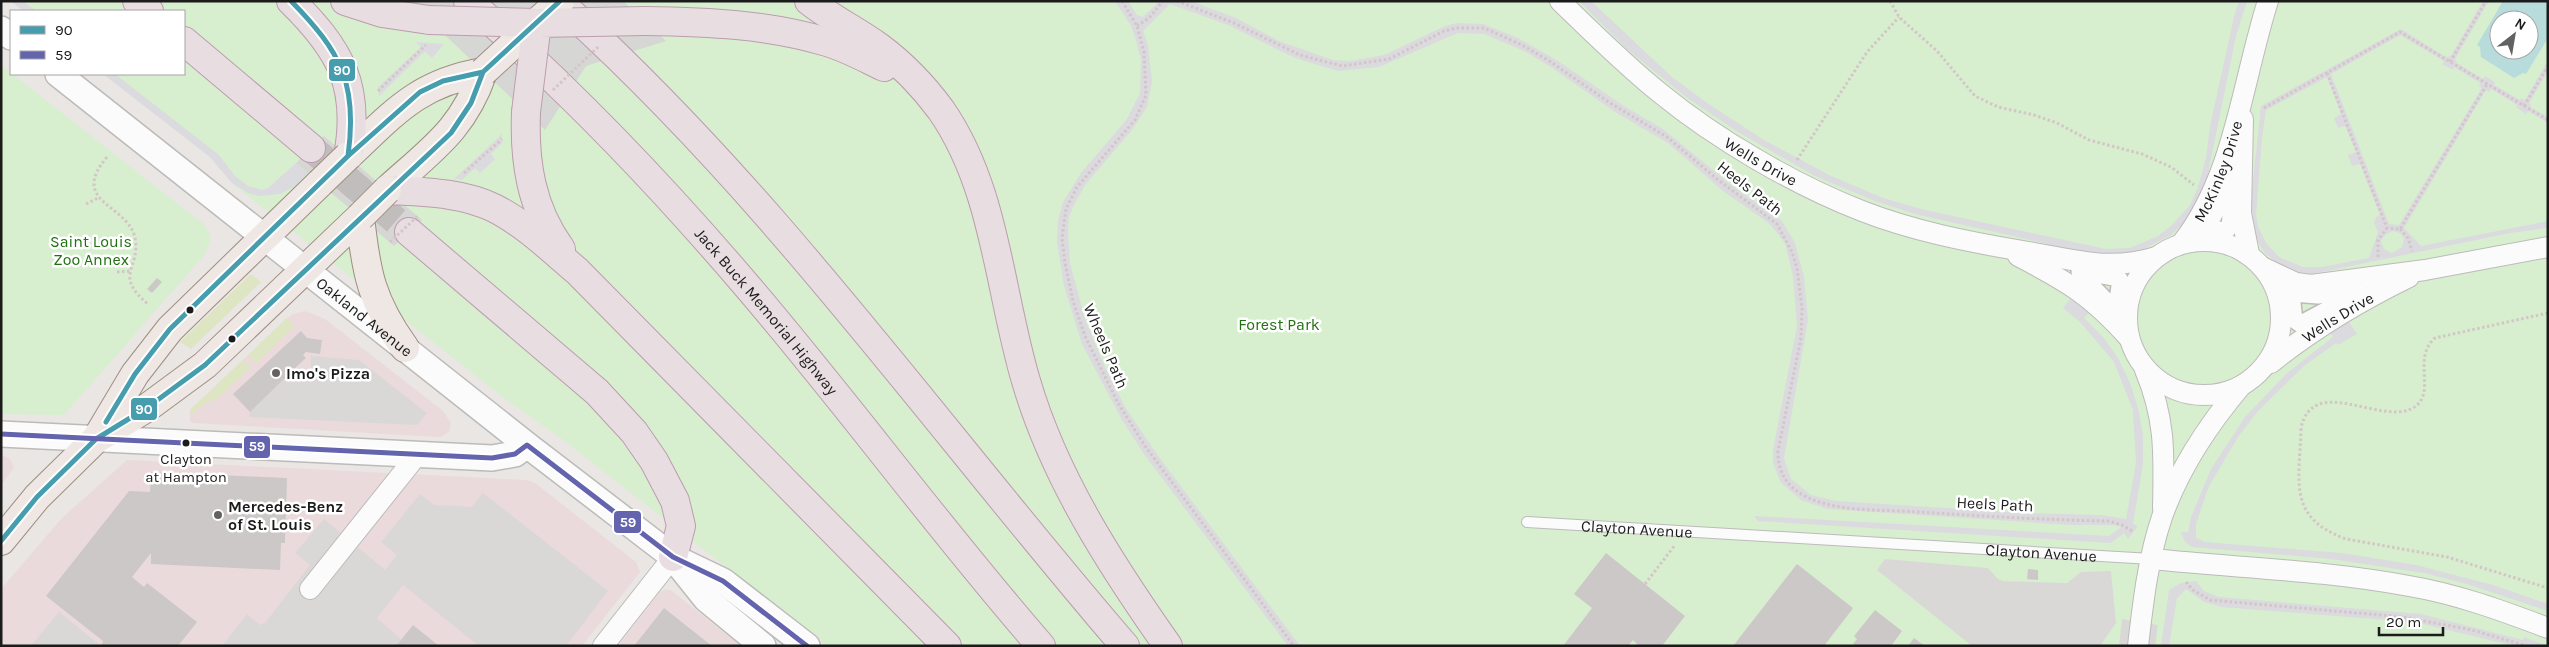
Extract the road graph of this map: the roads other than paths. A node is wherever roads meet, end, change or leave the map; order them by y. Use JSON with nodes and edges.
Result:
{"nodes":[{"id":1,"x":137,"y":1,"type":"edge"},
{"id":2,"x":291,"y":1,"type":"edge"},
{"id":3,"x":345,"y":1,"type":"edge"},
{"id":4,"x":468,"y":1,"type":"edge"},
{"id":5,"x":559,"y":1,"type":"edge"},
{"id":6,"x":809,"y":1,"type":"edge"},
{"id":7,"x":1560,"y":1,"type":"edge"},
{"id":8,"x":2268,"y":1,"type":"edge"},
{"id":9,"x":148,"y":10,"type":"edge"},
{"id":10,"x":539,"y":12,"type":"edge"},
{"id":11,"x":185,"y":42,"type":"edge"},
{"id":12,"x":483,"y":72,"type":"junction"},
{"id":13,"x":59,"y":75,"type":"edge"},
{"id":14,"x":924,"y":90,"type":"junction"},
{"id":15,"x":2244,"y":92,"type":"junction"},
{"id":16,"x":311,"y":148,"type":"tunnel mouth"},
{"id":17,"x":348,"y":156,"type":"junction"},
{"id":18,"x":388,"y":190,"type":"junction"},
{"id":19,"x":360,"y":217,"type":"junction"},
{"id":20,"x":406,"y":230,"type":"tunnel mouth"},
{"id":21,"x":264,"y":236,"type":"junction"},
{"id":22,"x":2182,"y":243,"type":"junction"},
{"id":23,"x":2001,"y":247,"type":"junction"},
{"id":24,"x":2548,"y":247,"type":"edge"},
{"id":25,"x":2156,"y":257,"type":"junction"},
{"id":26,"x":2256,"y":260,"type":"junction"},
{"id":27,"x":305,"y":269,"type":"junction"},
{"id":28,"x":577,"y":270,"type":"junction"},
{"id":29,"x":2425,"y":270,"type":"junction"},
{"id":30,"x":2129,"y":338,"type":"junction"},
{"id":31,"x":405,"y":348,"type":"junction"},
{"id":32,"x":2143,"y":366,"type":"junction"},
{"id":33,"x":2258,"y":374,"type":"junction"},
{"id":34,"x":2241,"y":386,"type":"junction"},
{"id":35,"x":1,"y":434,"type":"edge"},
{"id":36,"x":96,"y":439,"type":"junction"},
{"id":37,"x":527,"y":445,"type":"junction"},
{"id":38,"x":418,"y":454,"type":"junction"},
{"id":39,"x":2162,"y":517,"type":"junction"},
{"id":40,"x":1527,"y":522,"type":"dead end"},
{"id":41,"x":1,"y":541,"type":"edge"},
{"id":42,"x":673,"y":557,"type":"junction"},
{"id":43,"x":2152,"y":559,"type":"junction"},
{"id":44,"x":310,"y":589,"type":"dead end"},
{"id":45,"x":2548,"y":628,"type":"edge"},
{"id":46,"x":603,"y":646,"type":"edge"},
{"id":47,"x":764,"y":646,"type":"edge"},
{"id":48,"x":807,"y":646,"type":"edge"},
{"id":49,"x":947,"y":646,"type":"edge"},
{"id":50,"x":1041,"y":646,"type":"edge"},
{"id":51,"x":1125,"y":646,"type":"edge"},
{"id":52,"x":1168,"y":646,"type":"edge"},
{"id":53,"x":2138,"y":646,"type":"edge"}],
"edges":[{"from":1,"to":9,"type":"highway"},
{"from":2,"to":17,"type":"highway"},
{"from":3,"to":10,"type":"highway","bridge":true},
{"from":4,"to":50,"type":"highway","name":"Jack Buck Memorial Highway"},
{"from":5,"to":10,"type":"main road","bridge":true},
{"from":5,"to":51,"type":"highway"},
{"from":6,"to":14,"type":"highway"},
{"from":7,"to":23,"type":"street","name":"Wells Drive"},
{"from":8,"to":15,"type":"street","name":"McKinley Drive"},
{"from":10,"to":12,"type":"main road","bridge":true},
{"from":10,"to":14,"type":"highway","bridge":true},
{"from":10,"to":28,"type":"highway","bridge":true},
{"from":11,"to":16,"type":"highway"},
{"from":12,"to":17,"type":"main road"},
{"from":12,"to":18,"type":"main road"},
{"from":13,"to":21,"type":"street","name":"Oakland Avenue"},
{"from":14,"to":52,"type":"highway"},
{"from":15,"to":22,"type":"street","name":"McKinley Drive"},
{"from":15,"to":26,"type":"street","name":"McKinley Drive"},
{"from":17,"to":21,"type":"main road","bridge":true},
{"from":18,"to":19,"type":"main road","bridge":true},
{"from":18,"to":28,"type":"highway"},
{"from":19,"to":27,"type":"main road"},
{"from":19,"to":31,"type":"main road"},
{"from":20,"to":42,"type":"highway"},
{"from":21,"to":27,"type":"street","name":"Oakland Avenue"},
{"from":21,"to":36,"type":"main road"},
{"from":22,"to":25,"type":"street"},
{"from":22,"to":26,"type":"street"},
{"from":23,"to":25,"type":"street","name":"Wells Drive"},
{"from":23,"to":30,"type":"street","name":"Wells Drive"},
{"from":24,"to":29,"type":"street","name":"Wells Drive"},
{"from":25,"to":30,"type":"street"},
{"from":26,"to":29,"type":"street","name":"Wells Drive"},
{"from":26,"to":33,"type":"street"},
{"from":27,"to":31,"type":"street","name":"Oakland Avenue"},
{"from":27,"to":36,"type":"main road"},
{"from":28,"to":49,"type":"highway"},
{"from":29,"to":33,"type":"street","name":"Wells Drive"},
{"from":30,"to":32,"type":"street"},
{"from":31,"to":37,"type":"street","name":"Oakland Avenue"},
{"from":32,"to":34,"type":"street"},
{"from":32,"to":39,"type":"street"},
{"from":33,"to":34,"type":"street"},
{"from":34,"to":39,"type":"street"},
{"from":35,"to":36,"type":"street"},
{"from":36,"to":38,"type":"street"},
{"from":36,"to":41,"type":"main road"},
{"from":37,"to":38,"type":"street"},
{"from":37,"to":42,"type":"street","name":"Oakland Avenue"},
{"from":38,"to":44,"type":"street"},
{"from":39,"to":43,"type":"street"},
{"from":40,"to":43,"type":"lane","name":"Clayton Avenue"},
{"from":42,"to":46,"type":"street"},
{"from":42,"to":47,"type":"street","name":"Oakland Avenue"},
{"from":42,"to":48,"type":"street","name":"Oakland Avenue"},
{"from":43,"to":45,"type":"street","name":"Clayton Avenue"},
{"from":43,"to":53,"type":"street"}]}
